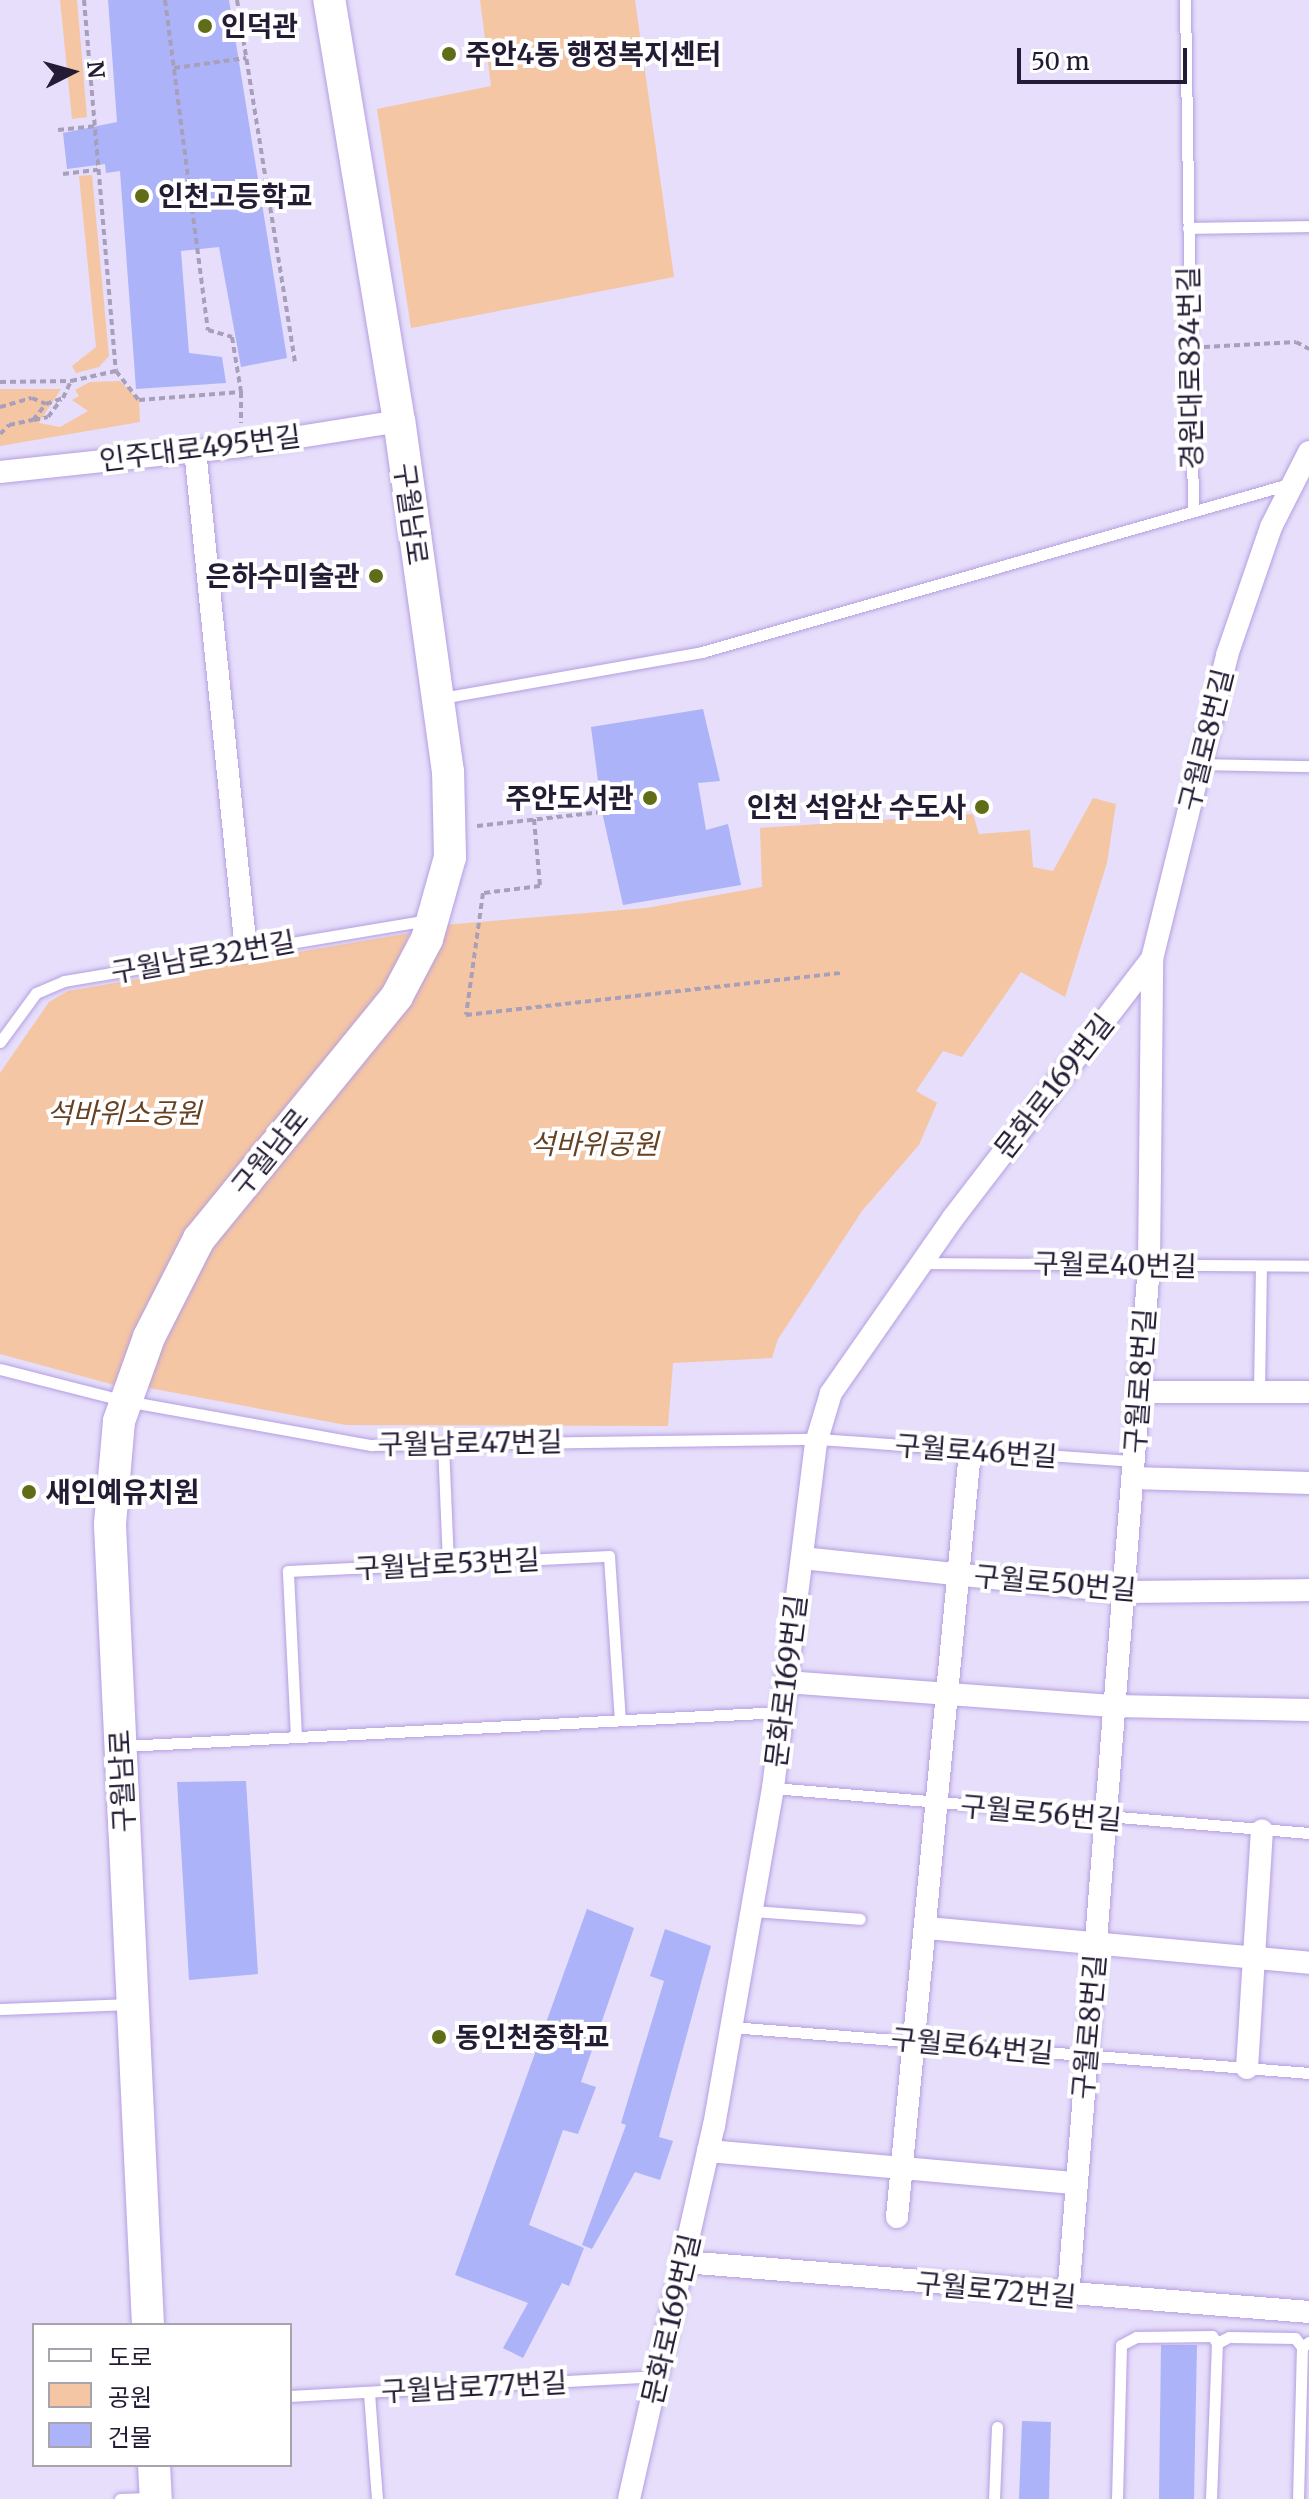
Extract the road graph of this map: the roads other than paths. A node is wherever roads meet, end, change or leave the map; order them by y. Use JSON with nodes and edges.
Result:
{"nodes":[{"id":1,"x":329,"y":0,"type":"edge"},
{"id":2,"x":1185,"y":0,"type":"edge"},
{"id":3,"x":1309,"y":226,"type":"edge"},
{"id":4,"x":1188,"y":228,"type":"junction"},
{"id":5,"x":399,"y":421,"type":"junction"},
{"id":6,"x":195,"y":450,"type":"junction"},
{"id":7,"x":1309,"y":452,"type":"edge"},
{"id":8,"x":0,"y":472,"type":"edge"},
{"id":9,"x":1289,"y":484,"type":"junction"},
{"id":10,"x":1193,"y":509,"type":"junction"},
{"id":11,"x":437,"y":699,"type":"junction"},
{"id":12,"x":1200,"y":764,"type":"junction"},
{"id":13,"x":1309,"y":766,"type":"edge"},
{"id":14,"x":432,"y":920,"type":"junction"},
{"id":15,"x":246,"y":950,"type":"junction"},
{"id":16,"x":1152,"y":959,"type":"junction"},
{"id":17,"x":0,"y":1042,"type":"edge"},
{"id":18,"x":920,"y":1263,"type":"junction"},
{"id":19,"x":1149,"y":1265,"type":"junction"},
{"id":20,"x":1261,"y":1266,"type":"junction"},
{"id":21,"x":1309,"y":1266,"type":"edge"},
{"id":22,"x":0,"y":1369,"type":"edge"},
{"id":23,"x":1139,"y":1392,"type":"junction"},
{"id":24,"x":1259,"y":1392,"type":"junction"},
{"id":25,"x":1309,"y":1392,"type":"edge"},
{"id":26,"x":126,"y":1401,"type":"junction"},
{"id":27,"x":818,"y":1439,"type":"junction"},
{"id":28,"x":443,"y":1444,"type":"junction"},
{"id":29,"x":970,"y":1452,"type":"junction"},
{"id":30,"x":1133,"y":1470,"type":"junction"},
{"id":31,"x":1309,"y":1483,"type":"edge"},
{"id":32,"x":802,"y":1558,"type":"junction"},
{"id":33,"x":448,"y":1564,"type":"junction"},
{"id":34,"x":958,"y":1575,"type":"junction"},
{"id":35,"x":1309,"y":1590,"type":"edge"},
{"id":36,"x":1124,"y":1592,"type":"junction"},
{"id":37,"x":786,"y":1682,"type":"junction"},
{"id":38,"x":949,"y":1690,"type":"junction"},
{"id":39,"x":1115,"y":1706,"type":"junction"},
{"id":40,"x":1309,"y":1710,"type":"edge"},
{"id":41,"x":782,"y":1712,"type":"junction"},
{"id":42,"x":620,"y":1720,"type":"junction"},
{"id":43,"x":296,"y":1737,"type":"junction"},
{"id":44,"x":121,"y":1746,"type":"junction"},
{"id":45,"x":773,"y":1788,"type":"junction"},
{"id":46,"x":940,"y":1804,"type":"junction"},
{"id":47,"x":1106,"y":1819,"type":"junction"},
{"id":48,"x":1262,"y":1830,"type":"junction"},
{"id":49,"x":1309,"y":1833,"type":"edge"},
{"id":50,"x":752,"y":1911,"type":"junction"},
{"id":51,"x":860,"y":1919,"type":"dead end"},
{"id":52,"x":927,"y":1928,"type":"junction"},
{"id":53,"x":1096,"y":1945,"type":"junction"},
{"id":54,"x":1254,"y":1960,"type":"junction"},
{"id":55,"x":1309,"y":1963,"type":"edge"},
{"id":56,"x":133,"y":2004,"type":"junction"},
{"id":57,"x":0,"y":2009,"type":"edge"},
{"id":58,"x":731,"y":2027,"type":"junction"},
{"id":59,"x":915,"y":2042,"type":"junction"},
{"id":60,"x":1087,"y":2055,"type":"junction"},
{"id":61,"x":1247,"y":2068,"type":"junction"},
{"id":62,"x":1309,"y":2073,"type":"edge"},
{"id":63,"x":708,"y":2151,"type":"junction"},
{"id":64,"x":902,"y":2170,"type":"junction"},
{"id":65,"x":1077,"y":2183,"type":"junction"},
{"id":66,"x":897,"y":2217,"type":"dead end"},
{"id":67,"x":684,"y":2262,"type":"junction"},
{"id":68,"x":1068,"y":2297,"type":"junction"},
{"id":69,"x":1309,"y":2312,"type":"edge"},
{"id":70,"x":148,"y":2323,"type":"edge"},
{"id":71,"x":1217,"y":2343,"type":"junction"},
{"id":72,"x":1306,"y":2344,"type":"edge"},
{"id":73,"x":659,"y":2376,"type":"junction"},
{"id":74,"x":369,"y":2393,"type":"junction"},
{"id":75,"x":292,"y":2396,"type":"edge"},
{"id":76,"x":997,"y":2427,"type":"dead end"},
{"id":77,"x":154,"y":2467,"type":"edge"},
{"id":78,"x":156,"y":2498,"type":"edge"},
{"id":79,"x":120,"y":2499,"type":"edge"},
{"id":80,"x":377,"y":2499,"type":"edge"},
{"id":81,"x":629,"y":2499,"type":"edge"},
{"id":82,"x":994,"y":2499,"type":"edge"},
{"id":83,"x":1117,"y":2499,"type":"edge"},
{"id":84,"x":1211,"y":2499,"type":"edge"},
{"id":85,"x":1298,"y":2499,"type":"edge"}],
"edges":[{"from":1,"to":5,"type":"street","name":"구월남로"},
{"from":2,"to":4,"type":"lane","name":"경원대로834번길"},
{"from":3,"to":4,"type":"lane","name":"경원대로834번길"},
{"from":4,"to":10,"type":"lane","name":"경원대로834번길"},
{"from":5,"to":6,"type":"street","name":"인주대로495번길"},
{"from":5,"to":11,"type":"street","name":"구월남로"},
{"from":6,"to":8,"type":"street","name":"인주대로495번길"},
{"from":6,"to":15,"type":"street"},
{"from":7,"to":9,"type":"street","name":"구월로8번길"},
{"from":9,"to":10,"type":"lane"},
{"from":9,"to":12,"type":"street","name":"구월로8번길"},
{"from":10,"to":11,"type":"lane"},
{"from":11,"to":14,"type":"street","name":"구월남로"},
{"from":12,"to":13,"type":"lane"},
{"from":12,"to":16,"type":"street","name":"구월로8번길"},
{"from":14,"to":15,"type":"lane","name":"구월남로32번길"},
{"from":14,"to":26,"type":"street","name":"구월남로"},
{"from":15,"to":17,"type":"lane","name":"구월남로32번길"},
{"from":16,"to":18,"type":"street","name":"문화로169번길"},
{"from":16,"to":19,"type":"street","name":"구월로8번길"},
{"from":18,"to":19,"type":"lane","name":"구월로40번길"},
{"from":18,"to":27,"type":"street","name":"문화로169번길"},
{"from":19,"to":20,"type":"lane","name":"구월로40번길"},
{"from":19,"to":23,"type":"street","name":"구월로8번길"},
{"from":20,"to":21,"type":"lane","name":"구월로40번길"},
{"from":20,"to":24,"type":"lane"},
{"from":22,"to":26,"type":"lane","name":"구월남로47번길"},
{"from":23,"to":24,"type":"street"},
{"from":23,"to":30,"type":"street","name":"구월로8번길"},
{"from":24,"to":25,"type":"street"},
{"from":26,"to":28,"type":"lane","name":"구월남로47번길"},
{"from":26,"to":44,"type":"street","name":"구월남로"},
{"from":27,"to":28,"type":"lane","name":"구월남로47번길"},
{"from":27,"to":29,"type":"lane","name":"구월로46번길"},
{"from":27,"to":32,"type":"street","name":"문화로169번길"},
{"from":28,"to":33,"type":"lane"},
{"from":29,"to":30,"type":"lane","name":"구월로46번길"},
{"from":29,"to":34,"type":"street"},
{"from":30,"to":31,"type":"street"},
{"from":30,"to":36,"type":"street","name":"구월로8번길"},
{"from":32,"to":34,"type":"street","name":"구월로50번길"},
{"from":32,"to":37,"type":"street","name":"문화로169번길"},
{"from":33,"to":42,"type":"lane","name":"구월남로53번길"},
{"from":33,"to":43,"type":"lane","name":"구월남로53번길"},
{"from":34,"to":36,"type":"street","name":"구월로50번길"},
{"from":34,"to":38,"type":"street"},
{"from":35,"to":36,"type":"street","name":"구월로50번길"},
{"from":36,"to":39,"type":"street","name":"구월로8번길"},
{"from":37,"to":38,"type":"street"},
{"from":37,"to":41,"type":"street","name":"문화로169번길"},
{"from":38,"to":39,"type":"street"},
{"from":38,"to":46,"type":"street"},
{"from":39,"to":40,"type":"street"},
{"from":39,"to":47,"type":"street","name":"구월로8번길"},
{"from":41,"to":42,"type":"lane"},
{"from":41,"to":45,"type":"street","name":"문화로169번길"},
{"from":42,"to":43,"type":"lane"},
{"from":43,"to":44,"type":"lane"},
{"from":44,"to":56,"type":"street","name":"구월남로"},
{"from":45,"to":46,"type":"lane","name":"구월로56번길"},
{"from":45,"to":50,"type":"street","name":"문화로169번길"},
{"from":46,"to":47,"type":"lane","name":"구월로56번길"},
{"from":46,"to":52,"type":"street"},
{"from":47,"to":48,"type":"lane","name":"구월로56번길"},
{"from":47,"to":53,"type":"street","name":"구월로8번길"},
{"from":48,"to":49,"type":"lane","name":"구월로56번길"},
{"from":48,"to":54,"type":"street"},
{"from":50,"to":51,"type":"lane"},
{"from":50,"to":58,"type":"street","name":"문화로169번길"},
{"from":52,"to":53,"type":"street"},
{"from":52,"to":59,"type":"street"},
{"from":53,"to":54,"type":"street"},
{"from":53,"to":60,"type":"street","name":"구월로8번길"},
{"from":54,"to":55,"type":"street"},
{"from":54,"to":61,"type":"street"},
{"from":56,"to":57,"type":"lane"},
{"from":56,"to":70,"type":"street","name":"구월남로"},
{"from":58,"to":59,"type":"lane","name":"구월로64번길"},
{"from":58,"to":63,"type":"street","name":"문화로169번길"},
{"from":59,"to":60,"type":"lane","name":"구월로64번길"},
{"from":59,"to":64,"type":"street"},
{"from":60,"to":61,"type":"lane","name":"구월로64번길"},
{"from":60,"to":65,"type":"street","name":"구월로8번길"},
{"from":61,"to":62,"type":"lane","name":"구월로64번길"},
{"from":63,"to":64,"type":"street"},
{"from":63,"to":67,"type":"street","name":"문화로169번길"},
{"from":64,"to":65,"type":"street"},
{"from":64,"to":66,"type":"street"},
{"from":65,"to":68,"type":"street","name":"구월로8번길"},
{"from":67,"to":68,"type":"street","name":"구월로72번길"},
{"from":67,"to":73,"type":"street","name":"문화로169번길"},
{"from":68,"to":69,"type":"street","name":"구월로72번길"},
{"from":71,"to":72,"type":"lane"},
{"from":71,"to":83,"type":"lane"},
{"from":71,"to":84,"type":"lane"},
{"from":72,"to":85,"type":"lane"},
{"from":73,"to":74,"type":"lane","name":"구월남로77번길"},
{"from":73,"to":81,"type":"street","name":"문화로169번길"},
{"from":74,"to":75,"type":"lane","name":"구월남로77번길"},
{"from":74,"to":80,"type":"lane"},
{"from":76,"to":82,"type":"lane"},
{"from":77,"to":78,"type":"street"},
{"from":78,"to":79,"type":"lane"}]}
